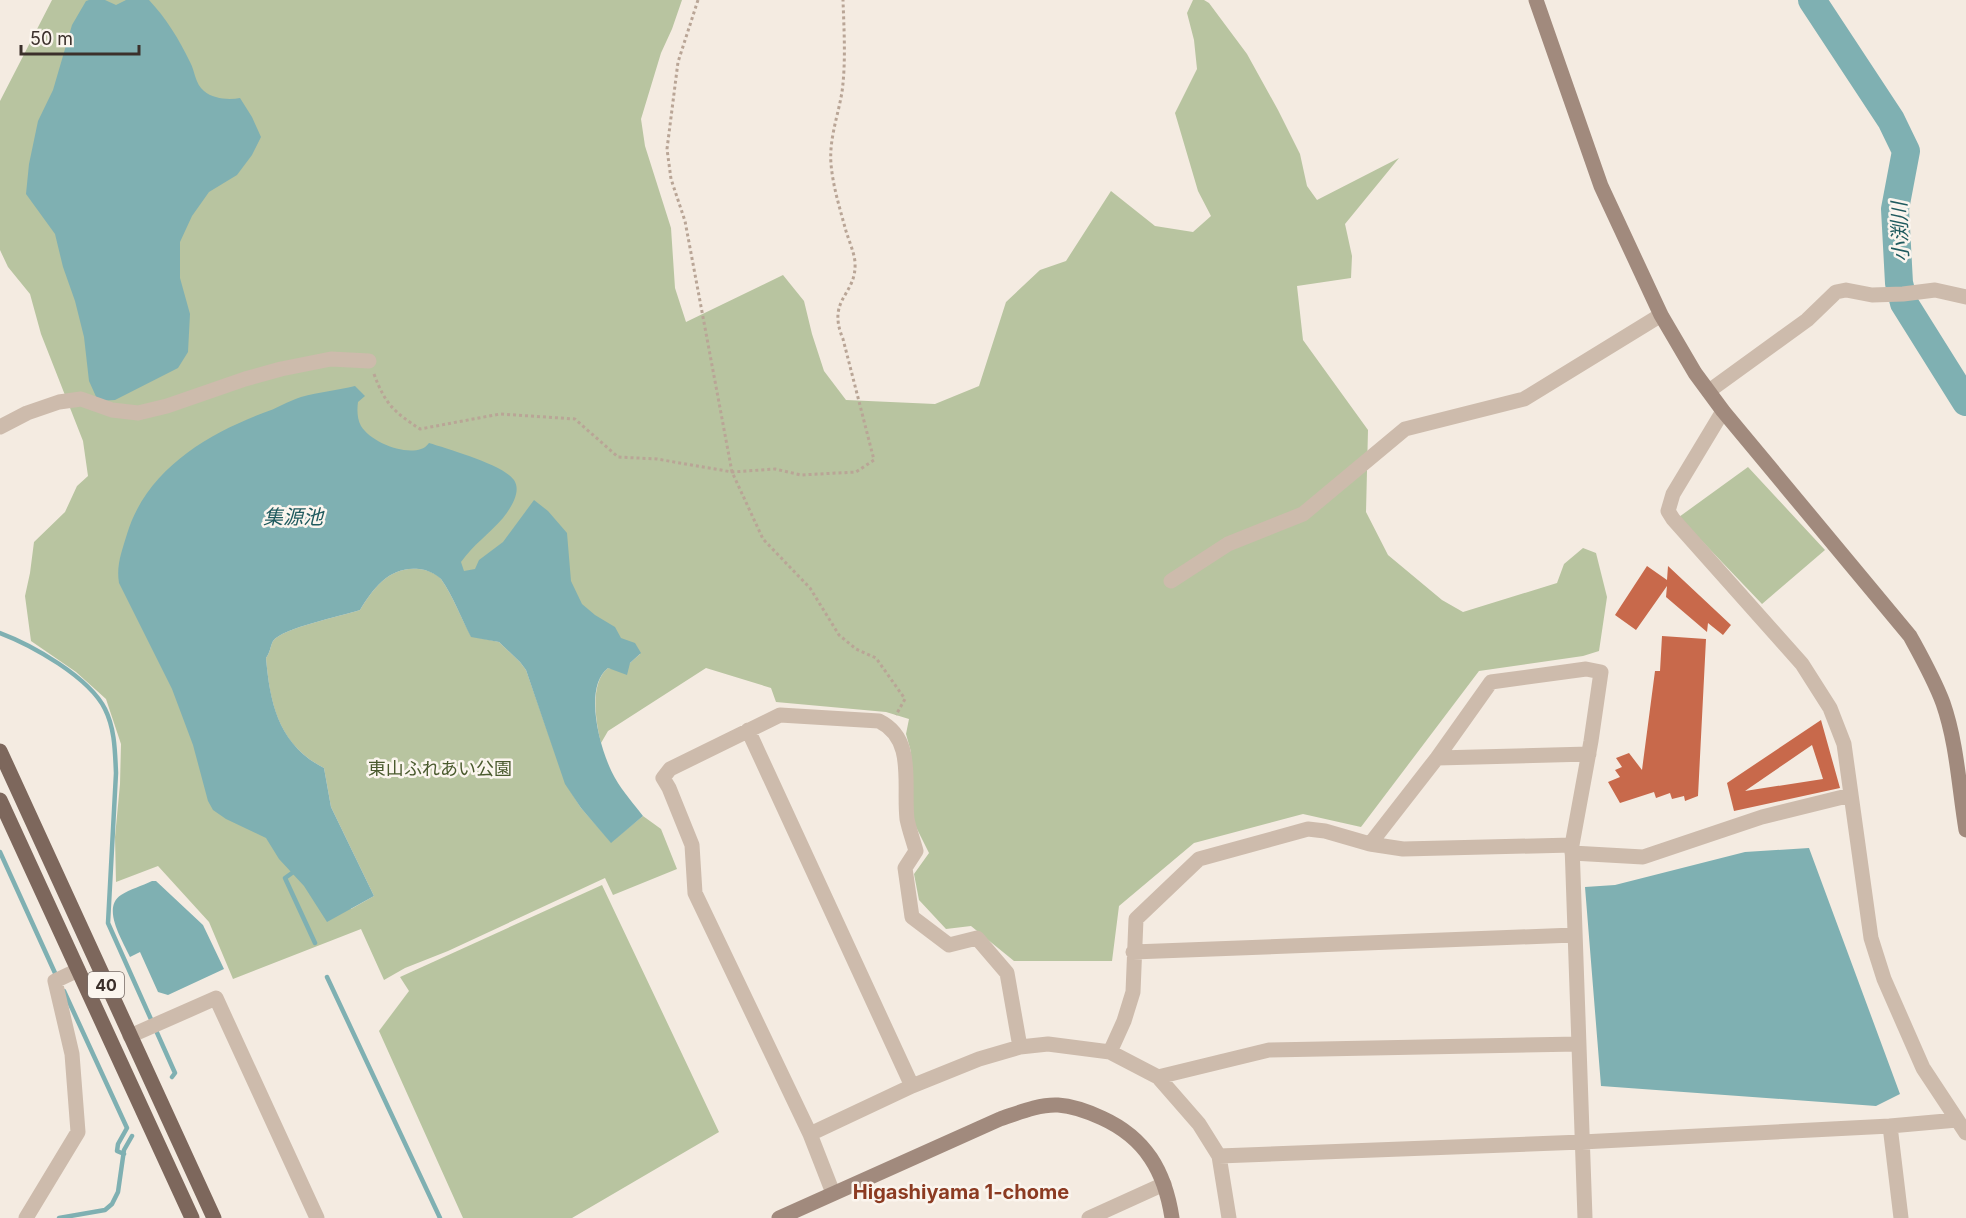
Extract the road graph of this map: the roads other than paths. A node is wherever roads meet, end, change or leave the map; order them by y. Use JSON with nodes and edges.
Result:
{"nodes":[{"id":1,"x":1536,"y":0,"type":"edge"},
{"id":2,"x":1966,"y":297,"type":"edge"},
{"id":3,"x":1660,"y":315,"type":"junction"},
{"id":4,"x":369,"y":361,"type":"road end"},
{"id":5,"x":1709,"y":391,"type":"junction"},
{"id":6,"x":1723,"y":411,"type":"junction"},
{"id":7,"x":0,"y":427,"type":"edge"},
{"id":8,"x":1171,"y":581,"type":"dead end"},
{"id":9,"x":748,"y":730,"type":"junction"},
{"id":10,"x":0,"y":751,"type":"edge"},
{"id":11,"x":1589,"y":754,"type":"junction"},
{"id":12,"x":1437,"y":758,"type":"junction"},
{"id":13,"x":1851,"y":795,"type":"junction"},
{"id":14,"x":0,"y":800,"type":"edge"},
{"id":15,"x":1966,"y":830,"type":"edge"},
{"id":16,"x":1370,"y":844,"type":"junction"},
{"id":17,"x":1572,"y":849,"type":"junction"},
{"id":18,"x":1574,"y":935,"type":"junction"},
{"id":19,"x":1133,"y":952,"type":"junction"},
{"id":20,"x":78,"y":970,"type":"junction"},
{"id":21,"x":130,"y":1036,"type":"junction"},
{"id":22,"x":1579,"y":1044,"type":"junction"},
{"id":23,"x":1020,"y":1047,"type":"junction"},
{"id":24,"x":1110,"y":1052,"type":"junction"},
{"id":25,"x":1158,"y":1077,"type":"junction"},
{"id":26,"x":912,"y":1086,"type":"junction"},
{"id":27,"x":1957,"y":1120,"type":"junction"},
{"id":28,"x":1890,"y":1126,"type":"junction"},
{"id":29,"x":1966,"y":1133,"type":"edge"},
{"id":30,"x":810,"y":1134,"type":"junction"},
{"id":31,"x":1582,"y":1142,"type":"junction"},
{"id":32,"x":1219,"y":1156,"type":"junction"},
{"id":33,"x":1164,"y":1184,"type":"junction"},
{"id":34,"x":833,"y":1193,"type":"junction"},
{"id":35,"x":26,"y":1218,"type":"edge"},
{"id":36,"x":192,"y":1218,"type":"edge"},
{"id":37,"x":214,"y":1218,"type":"edge"},
{"id":38,"x":317,"y":1218,"type":"edge"},
{"id":39,"x":779,"y":1218,"type":"edge"},
{"id":40,"x":1089,"y":1218,"type":"edge"},
{"id":41,"x":1172,"y":1218,"type":"edge"},
{"id":42,"x":1229,"y":1218,"type":"edge"},
{"id":43,"x":1585,"y":1218,"type":"edge"},
{"id":44,"x":1901,"y":1218,"type":"edge"}],
"edges":[{"from":1,"to":3,"type":"street"},
{"from":2,"to":5,"type":"street"},
{"from":3,"to":5,"type":"street"},
{"from":3,"to":8,"type":"street"},
{"from":4,"to":7,"type":"street"},
{"from":5,"to":6,"type":"street"},
{"from":6,"to":13,"type":"street"},
{"from":6,"to":15,"type":"street"},
{"from":9,"to":23,"type":"street"},
{"from":9,"to":26,"type":"street"},
{"from":9,"to":30,"type":"street"},
{"from":10,"to":21,"type":"main road","number":"40"},
{"from":11,"to":12,"type":"street"},
{"from":11,"to":12,"type":"street"},
{"from":11,"to":17,"type":"street"},
{"from":12,"to":16,"type":"street"},
{"from":13,"to":17,"type":"street"},
{"from":13,"to":27,"type":"street"},
{"from":14,"to":20,"type":"main road","number":"40"},
{"from":16,"to":17,"type":"street"},
{"from":16,"to":19,"type":"street"},
{"from":17,"to":18,"type":"street"},
{"from":18,"to":19,"type":"street"},
{"from":18,"to":22,"type":"street"},
{"from":19,"to":24,"type":"street"},
{"from":20,"to":35,"type":"street"},
{"from":20,"to":36,"type":"main road","number":"40"},
{"from":21,"to":37,"type":"main road","number":"40"},
{"from":21,"to":38,"type":"street"},
{"from":22,"to":25,"type":"street"},
{"from":22,"to":31,"type":"street"},
{"from":23,"to":24,"type":"street"},
{"from":23,"to":26,"type":"street"},
{"from":24,"to":25,"type":"street"},
{"from":25,"to":32,"type":"street"},
{"from":26,"to":30,"type":"street"},
{"from":27,"to":28,"type":"street"},
{"from":27,"to":29,"type":"street"},
{"from":28,"to":31,"type":"street"},
{"from":28,"to":44,"type":"street"},
{"from":30,"to":34,"type":"street"},
{"from":31,"to":32,"type":"street"},
{"from":31,"to":43,"type":"street"},
{"from":32,"to":42,"type":"street"},
{"from":33,"to":34,"type":"street"},
{"from":33,"to":40,"type":"street"},
{"from":33,"to":41,"type":"street"},
{"from":34,"to":39,"type":"street"}]}
